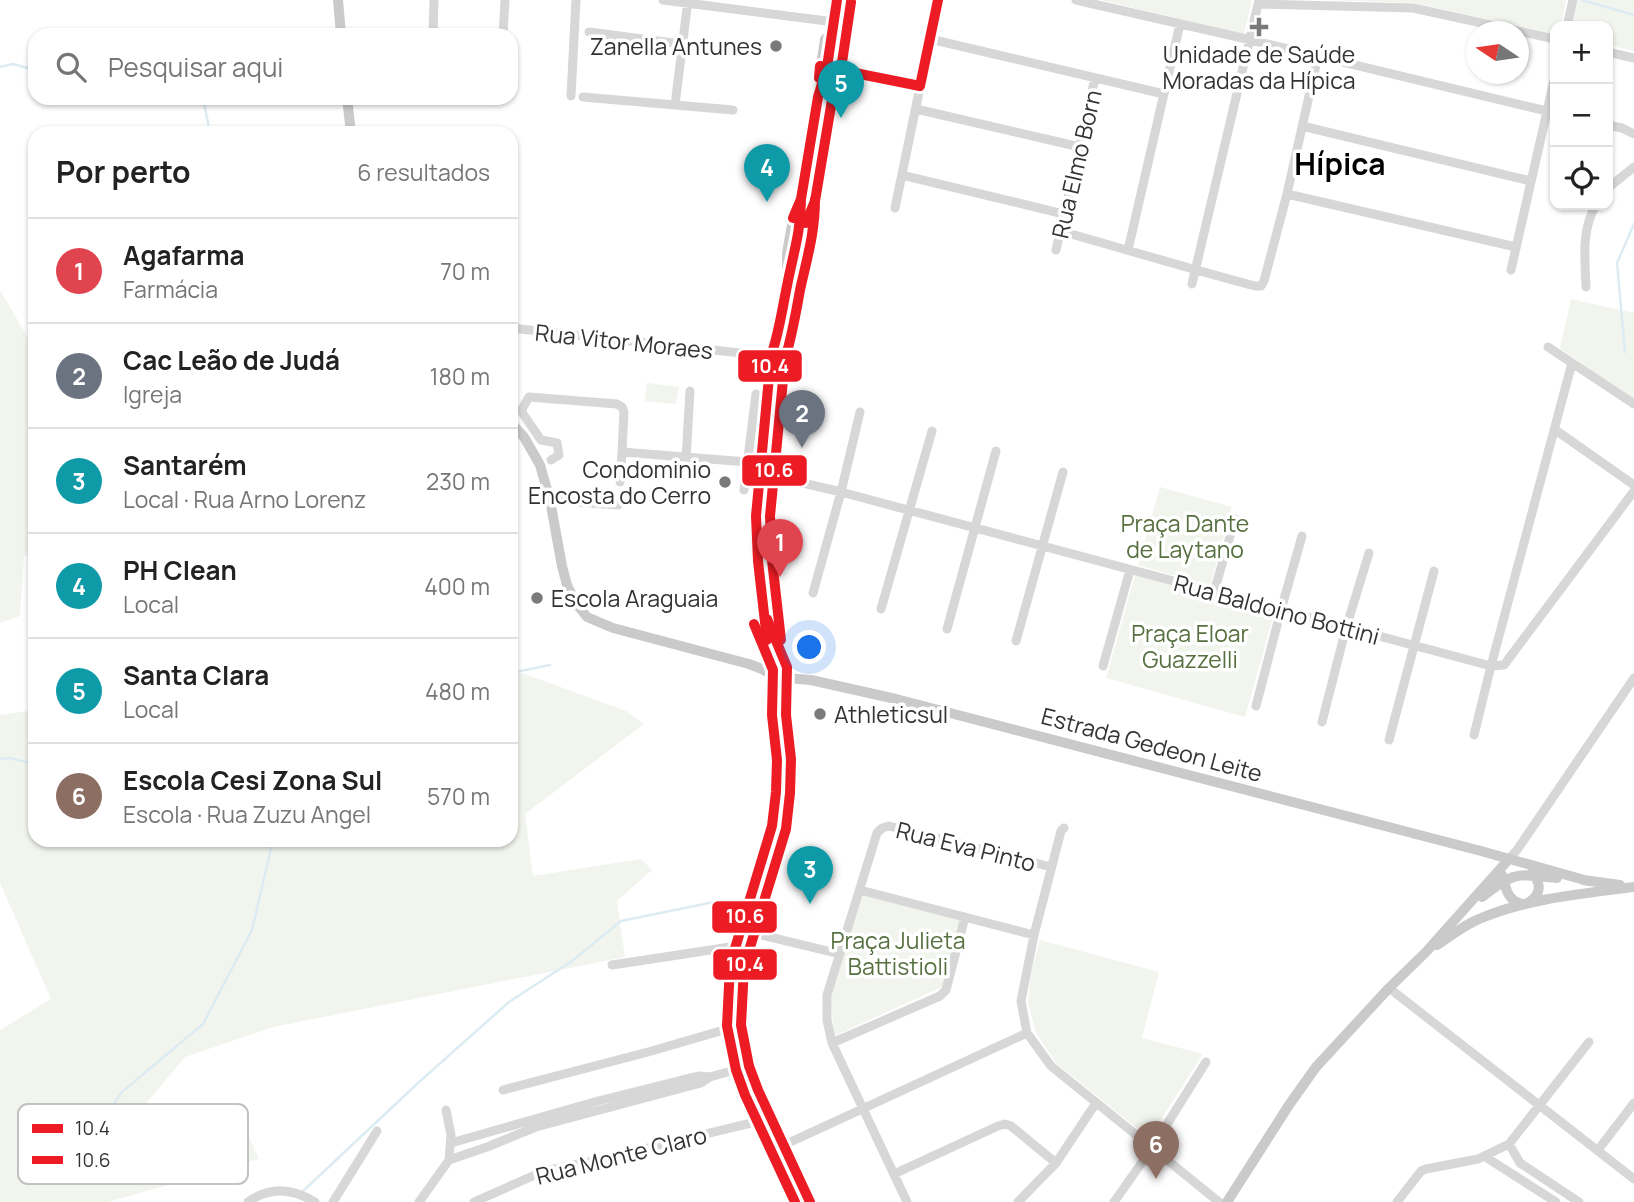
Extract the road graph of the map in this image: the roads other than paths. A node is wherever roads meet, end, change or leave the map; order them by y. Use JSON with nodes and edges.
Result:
{"nodes":[{"id":1,"x":338,"y":0,"type":"edge"},
{"id":2,"x":434,"y":0,"type":"edge"},
{"id":3,"x":505,"y":0,"type":"edge"},
{"id":4,"x":576,"y":0,"type":"edge"},
{"id":5,"x":663,"y":0,"type":"edge"},
{"id":6,"x":837,"y":0,"type":"edge"},
{"id":7,"x":938,"y":0,"type":"edge"},
{"id":8,"x":1076,"y":0,"type":"edge"},
{"id":9,"x":1573,"y":0,"type":"edge"},
{"id":10,"x":688,"y":1,"type":"edge"},
{"id":11,"x":1259,"y":2,"type":"edge"},
{"id":12,"x":832,"y":21,"type":"junction"},
{"id":13,"x":1568,"y":21,"type":"edge"},
{"id":14,"x":1180,"y":24,"type":"junction"},
{"id":15,"x":340,"y":28,"type":"edge"},
{"id":16,"x":433,"y":28,"type":"edge"},
{"id":17,"x":503,"y":28,"type":"edge"},
{"id":18,"x":589,"y":32,"type":"dead end"},
{"id":19,"x":1550,"y":38,"type":"edge"},
{"id":20,"x":930,"y":39,"type":"junction"},
{"id":21,"x":1251,"y":40,"type":"junction"},
{"id":22,"x":683,"y":44,"type":"junction"},
{"id":23,"x":742,"y":52,"type":"dead end"},
{"id":24,"x":1613,"y":53,"type":"edge"},
{"id":25,"x":1318,"y":56,"type":"junction"},
{"id":26,"x":1634,"y":58,"type":"edge"},
{"id":27,"x":824,"y":66,"type":"junction"},
{"id":28,"x":1095,"y":78,"type":"junction"},
{"id":29,"x":920,"y":86,"type":"junction"},
{"id":30,"x":1164,"y":94,"type":"junction"},
{"id":31,"x":570,"y":96,"type":"dead end"},
{"id":32,"x":583,"y":97,"type":"dead end"},
{"id":33,"x":348,"y":105,"type":"edge"},
{"id":34,"x":675,"y":105,"type":"junction"},
{"id":35,"x":916,"y":109,"type":"junction"},
{"id":36,"x":733,"y":110,"type":"dead end"},
{"id":37,"x":1550,"y":112,"type":"edge"},
{"id":38,"x":1550,"y":115,"type":"edge"},
{"id":39,"x":350,"y":126,"type":"edge"},
{"id":40,"x":1302,"y":126,"type":"junction"},
{"id":41,"x":1613,"y":126,"type":"edge"},
{"id":42,"x":1634,"y":134,"type":"edge"},
{"id":43,"x":1080,"y":147,"type":"junction"},
{"id":44,"x":1634,"y":167,"type":"edge"},
{"id":45,"x":902,"y":175,"type":"junction"},
{"id":46,"x":1531,"y":181,"type":"junction"},
{"id":47,"x":1613,"y":184,"type":"edge"},
{"id":48,"x":1287,"y":194,"type":"junction"},
{"id":49,"x":895,"y":208,"type":"dead end"},
{"id":50,"x":1593,"y":210,"type":"edge"},
{"id":51,"x":1064,"y":215,"type":"junction"},
{"id":52,"x":1060,"y":231,"type":"junction"},
{"id":53,"x":1516,"y":247,"type":"junction"},
{"id":54,"x":1056,"y":250,"type":"dead end"},
{"id":55,"x":1128,"y":250,"type":"junction"},
{"id":56,"x":1511,"y":270,"type":"dead end"},
{"id":57,"x":1195,"y":271,"type":"junction"},
{"id":58,"x":1192,"y":284,"type":"dead end"},
{"id":59,"x":1586,"y":287,"type":"dead end"},
{"id":60,"x":518,"y":329,"type":"edge"},
{"id":61,"x":1548,"y":346,"type":"dead end"},
{"id":62,"x":775,"y":357,"type":"junction"},
{"id":63,"x":1572,"y":363,"type":"junction"},
{"id":64,"x":690,"y":391,"type":"dead end"},
{"id":65,"x":756,"y":394,"type":"dead end"},
{"id":66,"x":1634,"y":404,"type":"edge"},
{"id":67,"x":860,"y":412,"type":"dead end"},
{"id":68,"x":1554,"y":429,"type":"junction"},
{"id":69,"x":518,"y":431,"type":"edge"},
{"id":70,"x":932,"y":431,"type":"dead end"},
{"id":71,"x":996,"y":451,"type":"dead end"},
{"id":72,"x":622,"y":452,"type":"junction"},
{"id":73,"x":686,"y":458,"type":"junction"},
{"id":74,"x":551,"y":460,"type":"dead end"},
{"id":75,"x":747,"y":462,"type":"junction"},
{"id":76,"x":763,"y":470,"type":"junction"},
{"id":77,"x":1063,"y":472,"type":"dead end"},
{"id":78,"x":620,"y":482,"type":"dead end"},
{"id":79,"x":1634,"y":485,"type":"edge"},
{"id":80,"x":744,"y":490,"type":"dead end"},
{"id":81,"x":1634,"y":491,"type":"edge"},
{"id":82,"x":841,"y":492,"type":"junction"},
{"id":83,"x":550,"y":500,"type":"junction"},
{"id":84,"x":618,"y":505,"type":"dead end"},
{"id":85,"x":909,"y":511,"type":"junction"},
{"id":86,"x":1235,"y":519,"type":"dead end"},
{"id":87,"x":976,"y":528,"type":"junction"},
{"id":88,"x":1303,"y":536,"type":"dead end"},
{"id":89,"x":1043,"y":546,"type":"junction"},
{"id":90,"x":1369,"y":553,"type":"dead end"},
{"id":91,"x":1130,"y":570,"type":"junction"},
{"id":92,"x":1434,"y":571,"type":"dead end"},
{"id":93,"x":1214,"y":592,"type":"junction"},
{"id":94,"x":813,"y":593,"type":"dead end"},
{"id":95,"x":881,"y":610,"type":"dead end"},
{"id":96,"x":1280,"y":610,"type":"junction"},
{"id":97,"x":767,"y":619,"type":"junction"},
{"id":98,"x":1346,"y":628,"type":"junction"},
{"id":99,"x":947,"y":629,"type":"dead end"},
{"id":100,"x":1016,"y":641,"type":"dead end"},
{"id":101,"x":1414,"y":646,"type":"junction"},
{"id":102,"x":768,"y":659,"type":"junction"},
{"id":103,"x":785,"y":660,"type":"junction"},
{"id":104,"x":749,"y":664,"type":"junction"},
{"id":105,"x":1103,"y":666,"type":"dead end"},
{"id":106,"x":1491,"y":666,"type":"junction"},
{"id":107,"x":771,"y":675,"type":"junction"},
{"id":108,"x":787,"y":677,"type":"junction"},
{"id":109,"x":1634,"y":678,"type":"edge"},
{"id":110,"x":811,"y":680,"type":"junction"},
{"id":111,"x":1256,"y":706,"type":"dead end"},
{"id":112,"x":786,"y":715,"type":"junction"},
{"id":113,"x":1322,"y":722,"type":"dead end"},
{"id":114,"x":1474,"y":735,"type":"dead end"},
{"id":115,"x":1390,"y":740,"type":"dead end"},
{"id":116,"x":1064,"y":828,"type":"dead end"},
{"id":117,"x":1517,"y":850,"type":"junction"},
{"id":118,"x":1481,"y":851,"type":"junction"},
{"id":119,"x":1509,"y":859,"type":"junction"},
{"id":120,"x":1522,"y":863,"type":"junction"},
{"id":121,"x":1051,"y":867,"type":"junction"},
{"id":122,"x":1500,"y":869,"type":"junction"},
{"id":123,"x":1535,"y":876,"type":"junction"},
{"id":124,"x":1503,"y":881,"type":"junction"},
{"id":125,"x":1588,"y":881,"type":"junction"},
{"id":126,"x":1633,"y":887,"type":"edge"},
{"id":127,"x":860,"y":890,"type":"junction"},
{"id":128,"x":1526,"y":904,"type":"junction"},
{"id":129,"x":1461,"y":912,"type":"junction"},
{"id":130,"x":965,"y":917,"type":"junction"},
{"id":131,"x":1034,"y":935,"type":"junction"},
{"id":132,"x":752,"y":938,"type":"junction"},
{"id":133,"x":1426,"y":952,"type":"junction"},
{"id":134,"x":840,"y":954,"type":"junction"},
{"id":135,"x":611,"y":965,"type":"dead end"},
{"id":136,"x":1389,"y":988,"type":"junction"},
{"id":137,"x":741,"y":1025,"type":"junction"},
{"id":138,"x":1027,"y":1032,"type":"junction"},
{"id":139,"x":1589,"y":1042,"type":"dead end"},
{"id":140,"x":832,"y":1043,"type":"junction"},
{"id":141,"x":1206,"y":1062,"type":"dead end"},
{"id":142,"x":749,"y":1066,"type":"junction"},
{"id":143,"x":503,"y":1090,"type":"dead end"},
{"id":144,"x":1096,"y":1102,"type":"junction"},
{"id":145,"x":1634,"y":1102,"type":"edge"},
{"id":146,"x":1540,"y":1105,"type":"junction"},
{"id":147,"x":599,"y":1106,"type":"junction"},
{"id":148,"x":863,"y":1109,"type":"junction"},
{"id":149,"x":446,"y":1110,"type":"dead end"},
{"id":150,"x":772,"y":1118,"type":"junction"},
{"id":151,"x":377,"y":1131,"type":"dead end"},
{"id":152,"x":451,"y":1143,"type":"junction"},
{"id":153,"x":1509,"y":1144,"type":"junction"},
{"id":154,"x":784,"y":1145,"type":"junction"},
{"id":155,"x":1152,"y":1148,"type":"junction"},
{"id":156,"x":1598,"y":1150,"type":"junction"},
{"id":157,"x":1484,"y":1156,"type":"junction"},
{"id":158,"x":449,"y":1160,"type":"junction"},
{"id":159,"x":1056,"y":1163,"type":"junction"},
{"id":160,"x":894,"y":1174,"type":"junction"},
{"id":161,"x":1634,"y":1179,"type":"edge"},
{"id":162,"x":1577,"y":1201,"type":"edge"},
{"id":163,"x":248,"y":1202,"type":"edge"},
{"id":164,"x":315,"y":1202,"type":"edge"},
{"id":165,"x":333,"y":1202,"type":"edge"},
{"id":166,"x":419,"y":1202,"type":"edge"},
{"id":167,"x":474,"y":1202,"type":"edge"},
{"id":168,"x":810,"y":1202,"type":"edge"},
{"id":169,"x":907,"y":1202,"type":"edge"},
{"id":170,"x":1018,"y":1202,"type":"edge"},
{"id":171,"x":1114,"y":1202,"type":"edge"},
{"id":172,"x":1219,"y":1202,"type":"edge"},
{"id":173,"x":1227,"y":1202,"type":"edge"},
{"id":174,"x":1397,"y":1202,"type":"edge"},
{"id":175,"x":1558,"y":1202,"type":"edge"}],
"edges":[{"from":1,"to":15,"type":"main road"},
{"from":2,"to":16,"type":"street"},
{"from":3,"to":17,"type":"street"},
{"from":4,"to":31,"type":"street"},
{"from":5,"to":10,"type":"street"},
{"from":6,"to":12,"type":"main road"},
{"from":7,"to":20,"type":"street"},
{"from":8,"to":14,"type":"street"},
{"from":9,"to":13,"type":"street"},
{"from":10,"to":12,"type":"street"},
{"from":10,"to":22,"type":"street"},
{"from":11,"to":19,"type":"street"},
{"from":11,"to":21,"type":"street"},
{"from":12,"to":27,"type":"main road"},
{"from":14,"to":21,"type":"street"},
{"from":14,"to":30,"type":"street"},
{"from":18,"to":22,"type":"street"},
{"from":20,"to":28,"type":"street"},
{"from":20,"to":29,"type":"street"},
{"from":21,"to":25,"type":"street"},
{"from":21,"to":57,"type":"street"},
{"from":22,"to":23,"type":"street"},
{"from":22,"to":34,"type":"street"},
{"from":24,"to":26,"type":"street"},
{"from":25,"to":37,"type":"street"},
{"from":25,"to":40,"type":"street"},
{"from":27,"to":29,"type":"street"},
{"from":27,"to":62,"type":"main road"},
{"from":28,"to":30,"type":"street"},
{"from":28,"to":43,"type":"street","name":"Rua Elmo Born"},
{"from":29,"to":35,"type":"street"},
{"from":30,"to":55,"type":"street"},
{"from":32,"to":34,"type":"street"},
{"from":33,"to":39,"type":"main road"},
{"from":34,"to":36,"type":"street"},
{"from":35,"to":43,"type":"street"},
{"from":35,"to":45,"type":"street"},
{"from":38,"to":46,"type":"street"},
{"from":40,"to":46,"type":"street"},
{"from":40,"to":48,"type":"street"},
{"from":41,"to":42,"type":"street"},
{"from":43,"to":51,"type":"street","name":"Rua Elmo Born"},
{"from":44,"to":47,"type":"street"},
{"from":45,"to":49,"type":"street"},
{"from":45,"to":51,"type":"street"},
{"from":46,"to":53,"type":"street"},
{"from":48,"to":53,"type":"street"},
{"from":48,"to":57,"type":"street"},
{"from":50,"to":59,"type":"street"},
{"from":51,"to":52,"type":"street","name":"Rua Elmo Born"},
{"from":52,"to":54,"type":"street","name":"Rua Elmo Born"},
{"from":52,"to":55,"type":"street"},
{"from":53,"to":56,"type":"street"},
{"from":55,"to":57,"type":"street"},
{"from":57,"to":58,"type":"street"},
{"from":60,"to":62,"type":"street","name":"Rua Vitor Moraes"},
{"from":61,"to":63,"type":"street"},
{"from":62,"to":76,"type":"main road"},
{"from":63,"to":66,"type":"street"},
{"from":63,"to":68,"type":"street"},
{"from":64,"to":73,"type":"street"},
{"from":65,"to":75,"type":"street"},
{"from":67,"to":82,"type":"street"},
{"from":68,"to":79,"type":"street"},
{"from":68,"to":106,"type":"street"},
{"from":69,"to":83,"type":"main road","name":"Estrada Gedeon Leite"},
{"from":70,"to":85,"type":"street"},
{"from":71,"to":87,"type":"street"},
{"from":72,"to":73,"type":"street","name":"Rua Baldoino Bottini"},
{"from":72,"to":74,"type":"street"},
{"from":72,"to":78,"type":"street"},
{"from":73,"to":75,"type":"street","name":"Rua Baldoino Bottini"},
{"from":75,"to":76,"type":"street","name":"Rua Baldoino Bottini"},
{"from":75,"to":80,"type":"street"},
{"from":76,"to":82,"type":"street","name":"Rua Baldoino Bottini"},
{"from":76,"to":97,"type":"main road"},
{"from":77,"to":89,"type":"street"},
{"from":81,"to":106,"type":"street"},
{"from":82,"to":85,"type":"street","name":"Rua Baldoino Bottini"},
{"from":82,"to":94,"type":"street"},
{"from":83,"to":84,"type":"street"},
{"from":83,"to":104,"type":"main road","name":"Estrada Gedeon Leite"},
{"from":85,"to":87,"type":"street","name":"Rua Baldoino Bottini"},
{"from":85,"to":95,"type":"street"},
{"from":86,"to":93,"type":"street"},
{"from":87,"to":89,"type":"street","name":"Rua Baldoino Bottini"},
{"from":87,"to":99,"type":"street"},
{"from":88,"to":96,"type":"street"},
{"from":89,"to":91,"type":"street","name":"Rua Baldoino Bottini"},
{"from":89,"to":100,"type":"street"},
{"from":90,"to":98,"type":"street"},
{"from":91,"to":93,"type":"street","name":"Rua Baldoino Bottini"},
{"from":91,"to":105,"type":"street"},
{"from":92,"to":101,"type":"street"},
{"from":93,"to":96,"type":"street","name":"Rua Baldoino Bottini"},
{"from":96,"to":98,"type":"street","name":"Rua Baldoino Bottini"},
{"from":96,"to":111,"type":"street"},
{"from":97,"to":102,"type":"main road"},
{"from":97,"to":103,"type":"main road"},
{"from":98,"to":101,"type":"street","name":"Rua Baldoino Bottini"},
{"from":98,"to":113,"type":"street"},
{"from":101,"to":106,"type":"street","name":"Rua Baldoino Bottini"},
{"from":101,"to":115,"type":"street"},
{"from":102,"to":103,"type":"main road","name":"Estrada Gedeon Leite"},
{"from":102,"to":104,"type":"main road","name":"Estrada Gedeon Leite"},
{"from":102,"to":107,"type":"main road"},
{"from":103,"to":108,"type":"main road"},
{"from":103,"to":110,"type":"main road","name":"Estrada Gedeon Leite"},
{"from":104,"to":107,"type":"main road","name":"Estrada Gedeon Leite"},
{"from":106,"to":114,"type":"street"},
{"from":107,"to":108,"type":"main road","name":"Estrada Gedeon Leite"},
{"from":107,"to":112,"type":"main road"},
{"from":108,"to":110,"type":"main road","name":"Estrada Gedeon Leite"},
{"from":108,"to":112,"type":"main road"},
{"from":109,"to":117,"type":"street"},
{"from":110,"to":118,"type":"main road","name":"Estrada Gedeon Leite"},
{"from":112,"to":132,"type":"main road"},
{"from":116,"to":121,"type":"street"},
{"from":117,"to":119,"type":"street"},
{"from":117,"to":120,"type":"street"},
{"from":118,"to":119,"type":"main road","name":"Estrada Gedeon Leite"},
{"from":118,"to":122,"type":"main road","name":"Estrada Gedeon Leite"},
{"from":119,"to":120,"type":"main road","name":"Estrada Gedeon Leite"},
{"from":119,"to":122,"type":"main road"},
{"from":120,"to":123,"type":"main road"},
{"from":120,"to":125,"type":"main road","name":"Estrada Gedeon Leite"},
{"from":121,"to":127,"type":"street","name":"Rua Eva Pinto"},
{"from":121,"to":131,"type":"street"},
{"from":122,"to":124,"type":"main road"},
{"from":122,"to":129,"type":"main road"},
{"from":123,"to":124,"type":"main road"},
{"from":123,"to":125,"type":"main road"},
{"from":123,"to":128,"type":"main road"},
{"from":124,"to":128,"type":"main road"},
{"from":124,"to":129,"type":"main road"},
{"from":125,"to":126,"type":"main road"},
{"from":126,"to":128,"type":"main road"},
{"from":127,"to":130,"type":"street"},
{"from":127,"to":134,"type":"street"},
{"from":128,"to":133,"type":"main road"},
{"from":129,"to":133,"type":"main road"},
{"from":130,"to":131,"type":"street"},
{"from":130,"to":140,"type":"street"},
{"from":131,"to":138,"type":"street"},
{"from":132,"to":134,"type":"street"},
{"from":132,"to":135,"type":"street"},
{"from":132,"to":137,"type":"main road"},
{"from":133,"to":136,"type":"main road"},
{"from":134,"to":140,"type":"street"},
{"from":136,"to":146,"type":"street"},
{"from":136,"to":173,"type":"main road"},
{"from":137,"to":142,"type":"main road"},
{"from":137,"to":143,"type":"street"},
{"from":138,"to":144,"type":"street"},
{"from":138,"to":148,"type":"street"},
{"from":139,"to":146,"type":"street"},
{"from":140,"to":148,"type":"street"},
{"from":141,"to":155,"type":"street"},
{"from":142,"to":147,"type":"street"},
{"from":142,"to":150,"type":"main road"},
{"from":144,"to":155,"type":"street"},
{"from":144,"to":159,"type":"street"},
{"from":145,"to":156,"type":"street"},
{"from":146,"to":153,"type":"street"},
{"from":146,"to":156,"type":"street"},
{"from":147,"to":152,"type":"street"},
{"from":147,"to":158,"type":"street"},
{"from":148,"to":154,"type":"street"},
{"from":148,"to":160,"type":"street"},
{"from":149,"to":152,"type":"street"},
{"from":150,"to":154,"type":"main road"},
{"from":150,"to":167,"type":"street","name":"Rua Monte Claro"},
{"from":151,"to":165,"type":"street"},
{"from":152,"to":158,"type":"street"},
{"from":153,"to":157,"type":"street"},
{"from":153,"to":162,"type":"street"},
{"from":154,"to":168,"type":"main road"},
{"from":155,"to":171,"type":"street"},
{"from":155,"to":172,"type":"street"},
{"from":156,"to":161,"type":"street"},
{"from":157,"to":174,"type":"street"},
{"from":157,"to":175,"type":"street"},
{"from":158,"to":166,"type":"street"},
{"from":159,"to":160,"type":"street"},
{"from":159,"to":170,"type":"street"},
{"from":160,"to":169,"type":"street"},
{"from":162,"to":175,"type":"street"},
{"from":163,"to":164,"type":"street"}]}
